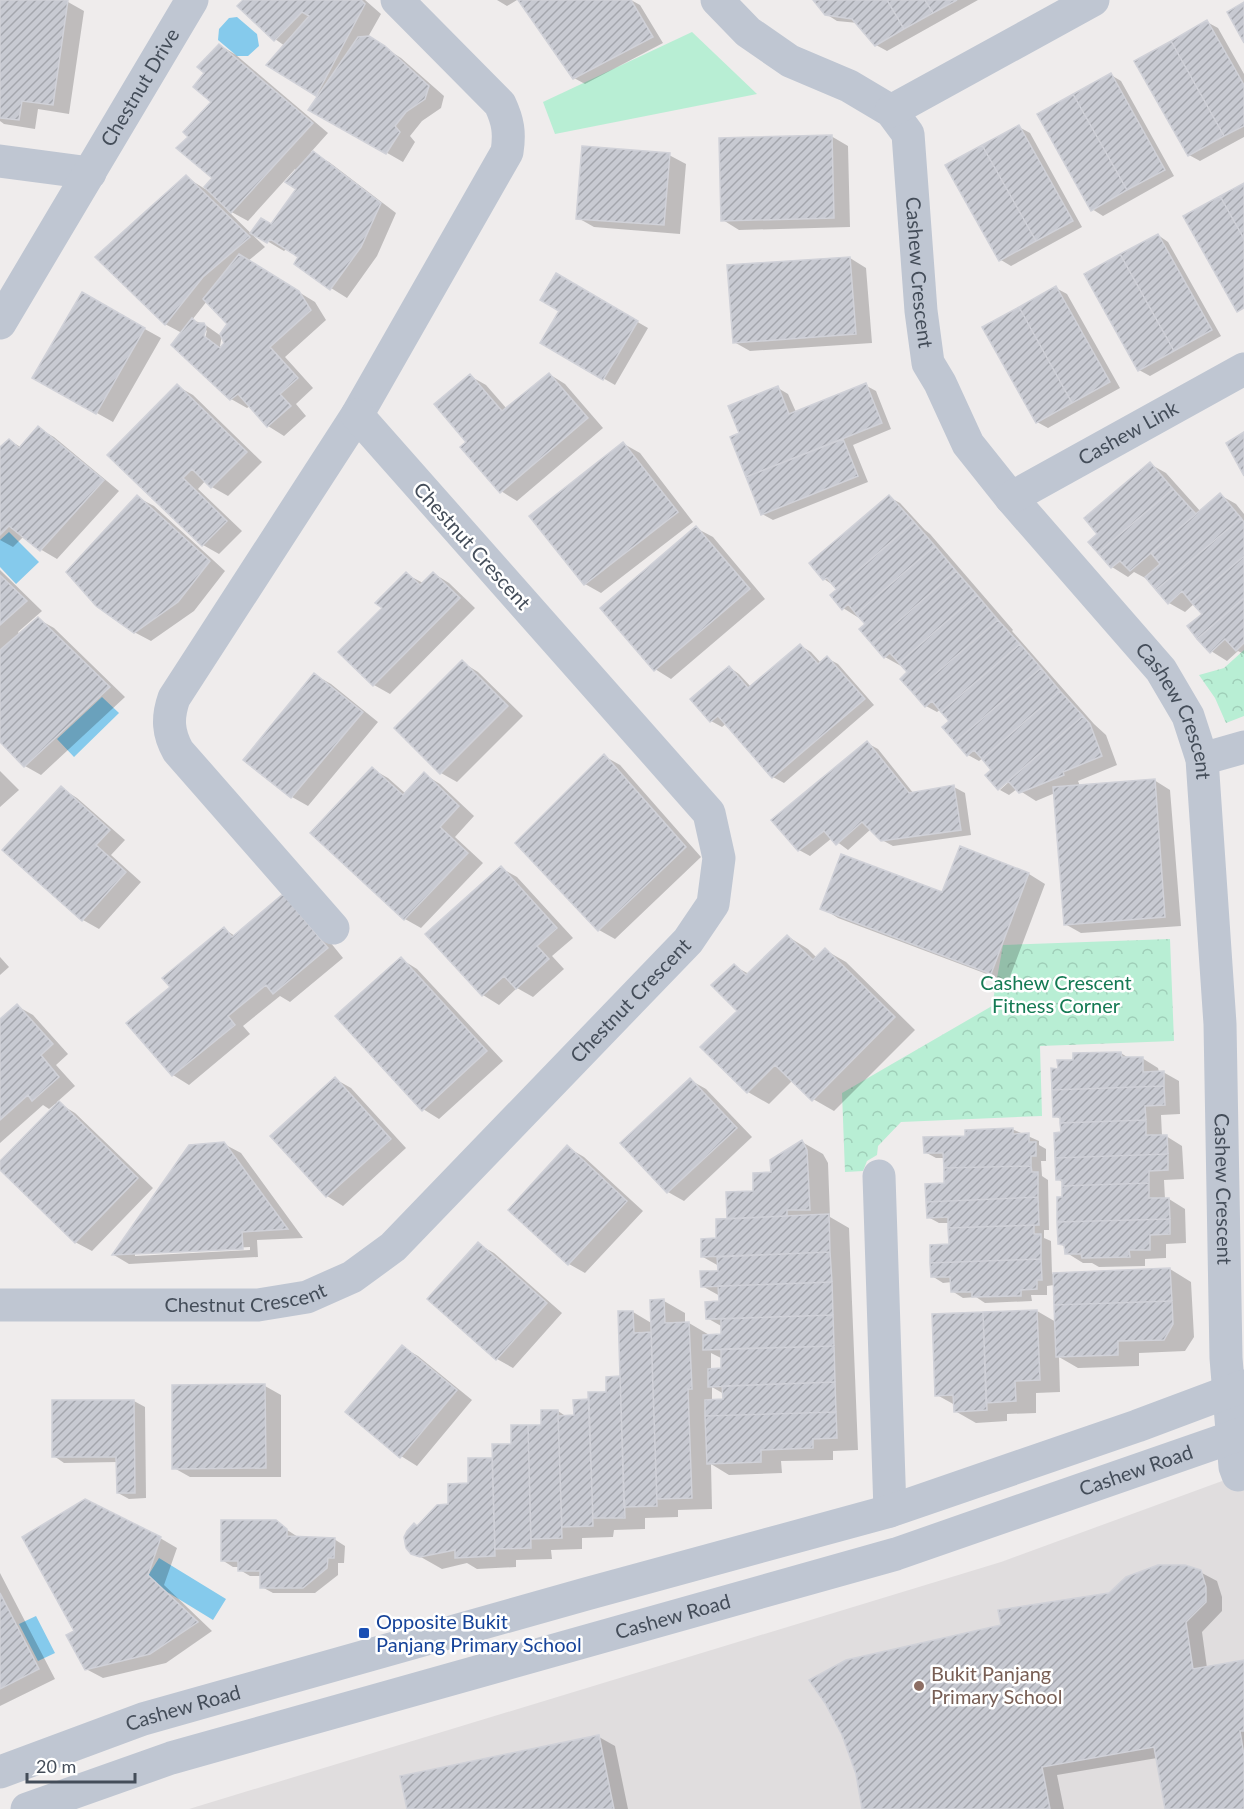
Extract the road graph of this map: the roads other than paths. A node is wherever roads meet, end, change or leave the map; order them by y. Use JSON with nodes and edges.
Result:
{"nodes":[{"id":1,"x":192,"y":0,"type":"edge"},
{"id":2,"x":398,"y":0,"type":"edge"},
{"id":3,"x":717,"y":0,"type":"edge"},
{"id":4,"x":1093,"y":0,"type":"edge"},
{"id":5,"x":891,"y":111,"type":"junction"},
{"id":6,"x":0,"y":161,"type":"edge"},
{"id":7,"x":90,"y":173,"type":"junction"},
{"id":8,"x":0,"y":323,"type":"edge"},
{"id":9,"x":1244,"y":369,"type":"edge"},
{"id":10,"x":357,"y":415,"type":"junction"},
{"id":11,"x":1011,"y":498,"type":"junction"},
{"id":12,"x":1244,"y":747,"type":"edge"},
{"id":13,"x":1203,"y":759,"type":"junction"},
{"id":14,"x":333,"y":928,"type":"dead end"},
{"id":15,"x":879,"y":1176,"type":"dead end"},
{"id":16,"x":0,"y":1305,"type":"edge"},
{"id":17,"x":1236,"y":1389,"type":"edge"},
{"id":18,"x":1238,"y":1436,"type":"edge"},
{"id":19,"x":1238,"y":1475,"type":"dead end"},
{"id":20,"x":890,"y":1511,"type":"junction"},
{"id":21,"x":0,"y":1772,"type":"edge"},
{"id":22,"x":27,"y":1809,"type":"edge"}],
"edges":[{"from":1,"to":7,"type":"street","name":"Chestnut Drive"},
{"from":2,"to":10,"type":"street"},
{"from":3,"to":5,"type":"street","name":"Cashew Crescent"},
{"from":4,"to":5,"type":"street"},
{"from":5,"to":11,"type":"street","name":"Cashew Crescent"},
{"from":6,"to":7,"type":"street"},
{"from":7,"to":8,"type":"street","name":"Chestnut Drive"},
{"from":9,"to":11,"type":"street","name":"Cashew Link"},
{"from":10,"to":14,"type":"street"},
{"from":10,"to":16,"type":"street","name":"Chestnut Crescent"},
{"from":11,"to":13,"type":"street","name":"Cashew Crescent"},
{"from":12,"to":13,"type":"street"},
{"from":13,"to":17,"type":"street","name":"Cashew Crescent"},
{"from":15,"to":20,"type":"street"},
{"from":17,"to":18,"type":"street","name":"Cashew Crescent"},
{"from":17,"to":20,"type":"street","name":"Cashew Road"},
{"from":18,"to":19,"type":"street","name":"Cashew Crescent"},
{"from":18,"to":22,"type":"street","name":"Cashew Road"},
{"from":20,"to":21,"type":"street","name":"Cashew Road"}]}
